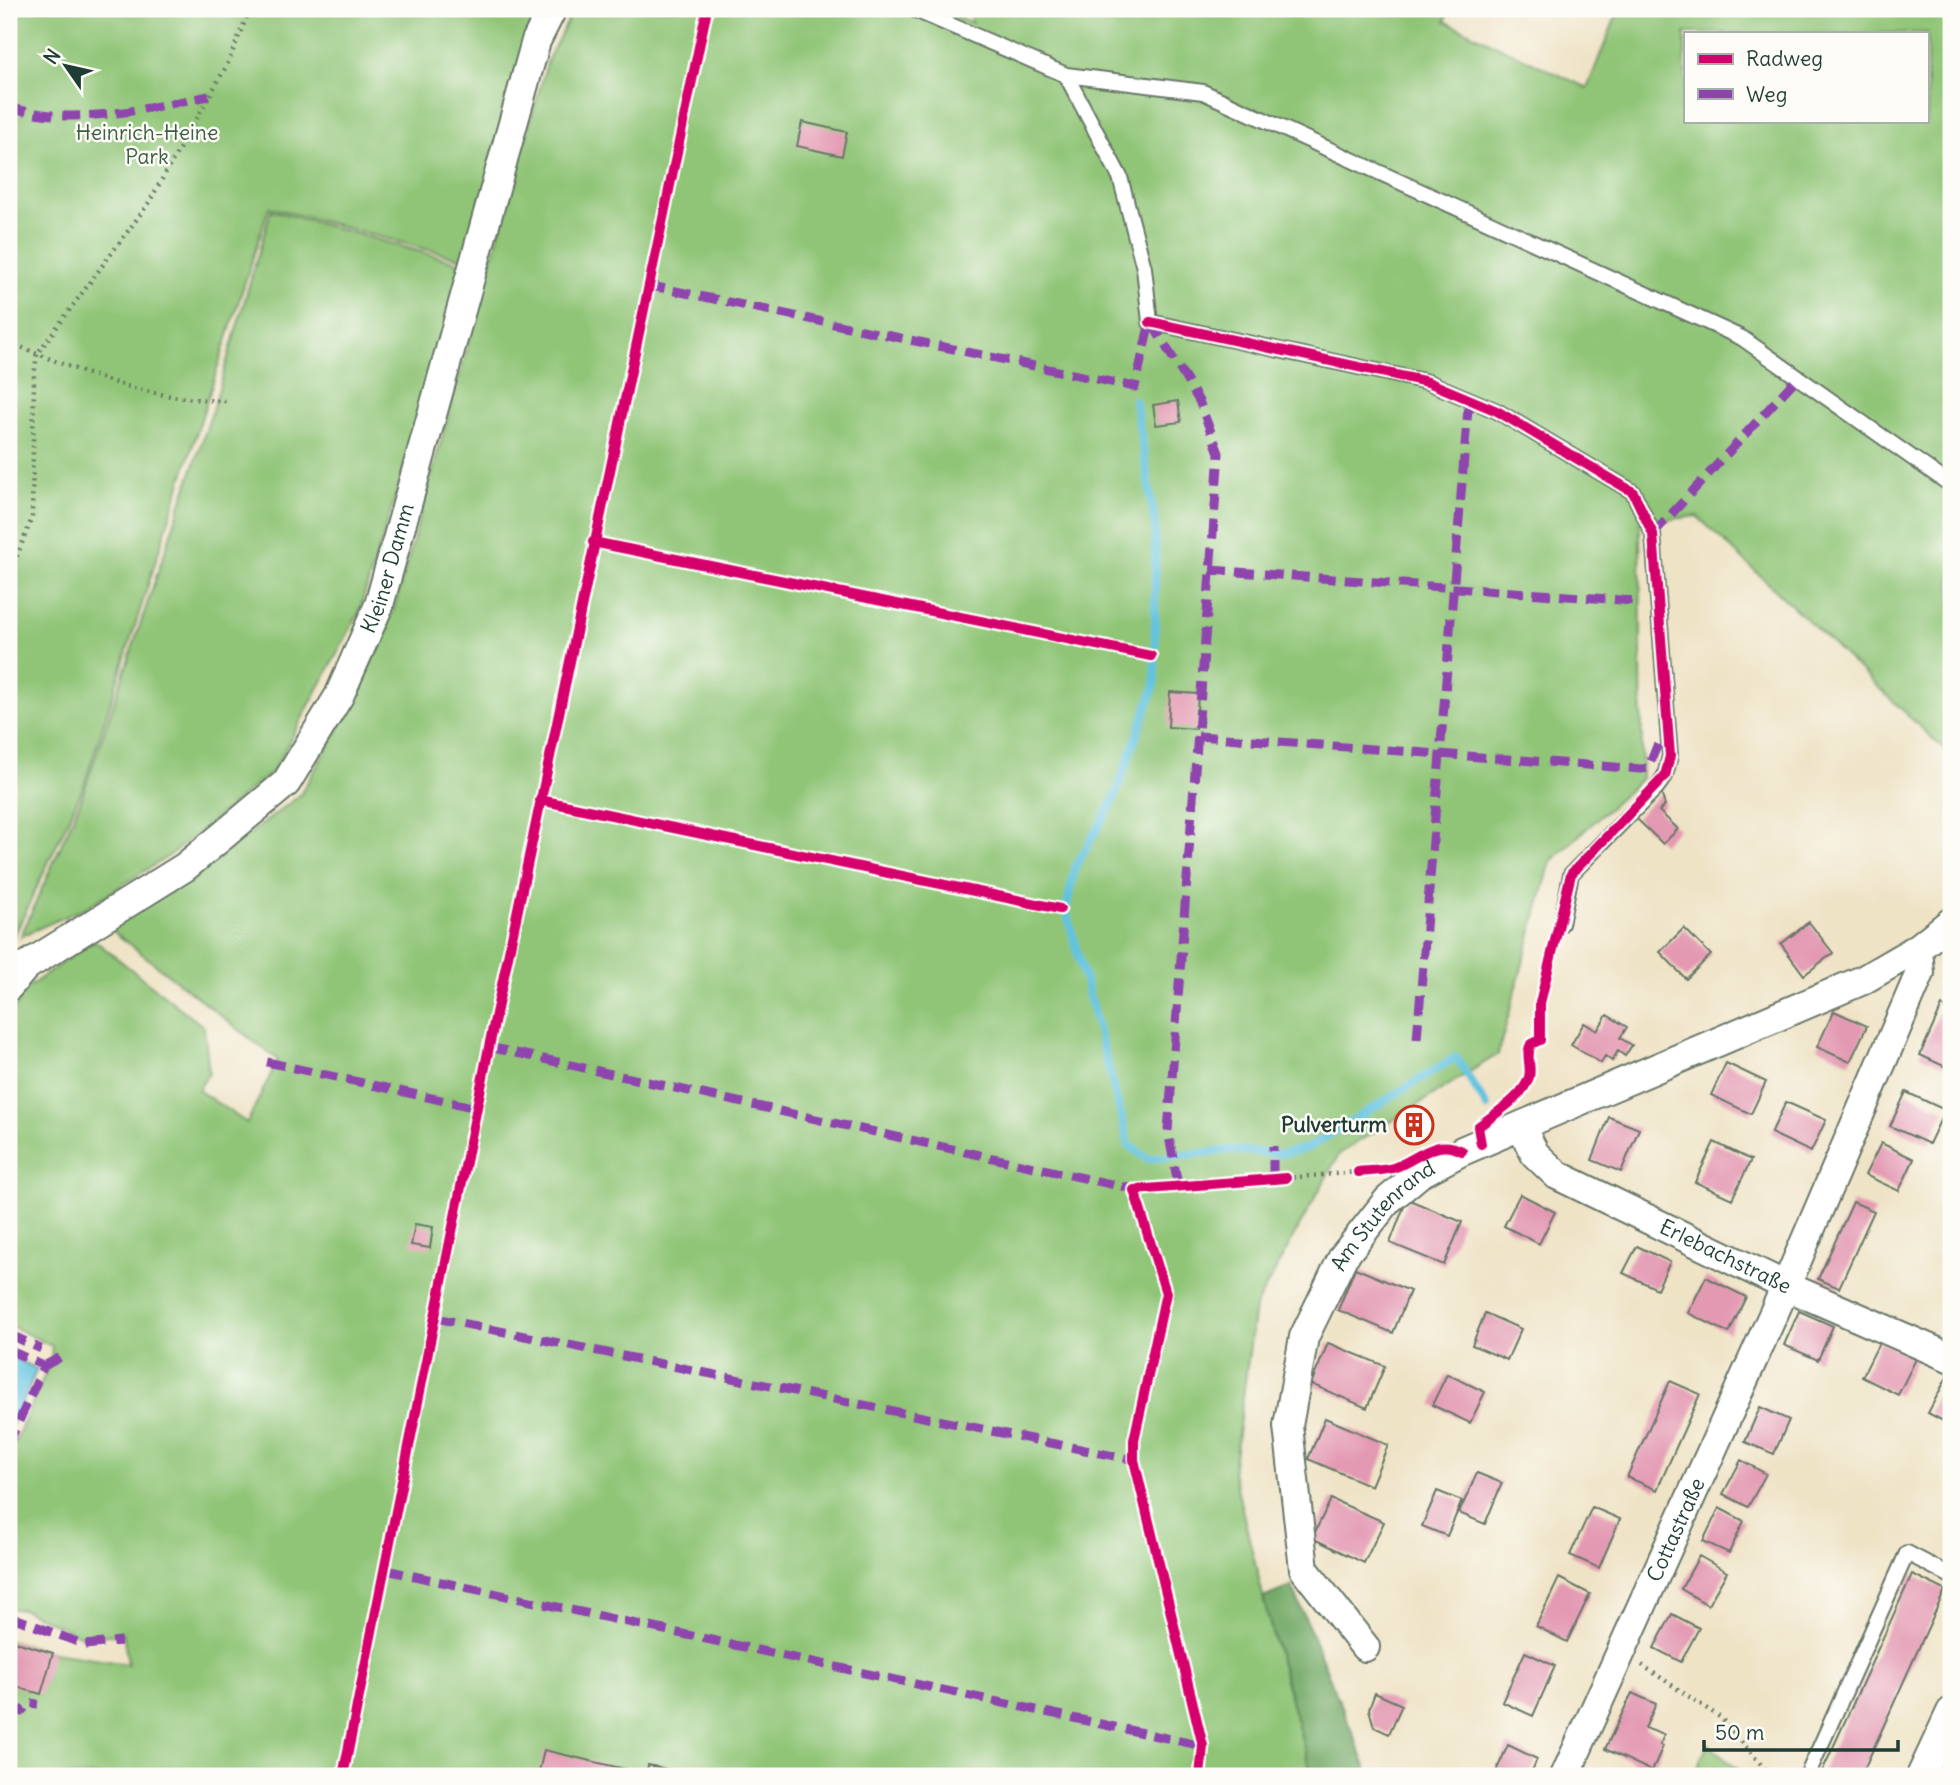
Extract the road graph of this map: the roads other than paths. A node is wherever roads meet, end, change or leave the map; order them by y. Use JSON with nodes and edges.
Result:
{"nodes":[{"id":1,"x":552,"y":9,"type":"edge"},
{"id":2,"x":914,"y":9,"type":"edge"},
{"id":3,"x":1066,"y":75,"type":"junction"},
{"id":4,"x":1951,"y":485,"type":"edge"},
{"id":5,"x":1951,"y":922,"type":"edge"},
{"id":6,"x":1561,"y":924,"type":"dead end"},
{"id":7,"x":1918,"y":948,"type":"junction"},
{"id":8,"x":9,"y":986,"type":"edge"},
{"id":9,"x":1521,"y":1127,"type":"junction"},
{"id":10,"x":1786,"y":1286,"type":"junction"},
{"id":11,"x":1951,"y":1358,"type":"edge"},
{"id":12,"x":1951,"y":1576,"type":"edge"},
{"id":13,"x":1365,"y":1647,"type":"dead end"},
{"id":14,"x":1951,"y":1712,"type":"edge"},
{"id":15,"x":1565,"y":1776,"type":"edge"},
{"id":16,"x":1807,"y":1776,"type":"edge"},
{"id":17,"x":1921,"y":1776,"type":"edge"}],
"edges":[{"from":1,"to":8,"type":"street","name":"Kleiner Damm"},
{"from":2,"to":3,"type":"lane"},
{"from":3,"to":4,"type":"lane"},
{"from":3,"to":6,"type":"lane"},
{"from":5,"to":7,"type":"street","name":"Am Stutenrand"},
{"from":7,"to":9,"type":"street","name":"Am Stutenrand"},
{"from":7,"to":10,"type":"street"},
{"from":9,"to":10,"type":"street","name":"Erlebachstraße"},
{"from":9,"to":13,"type":"street","name":"Am Stutenrand"},
{"from":10,"to":11,"type":"street","name":"Erlebachstraße"},
{"from":10,"to":15,"type":"street","name":"Cottastraße"},
{"from":12,"to":16,"type":"lane"},
{"from":14,"to":17,"type":"street"}]}
